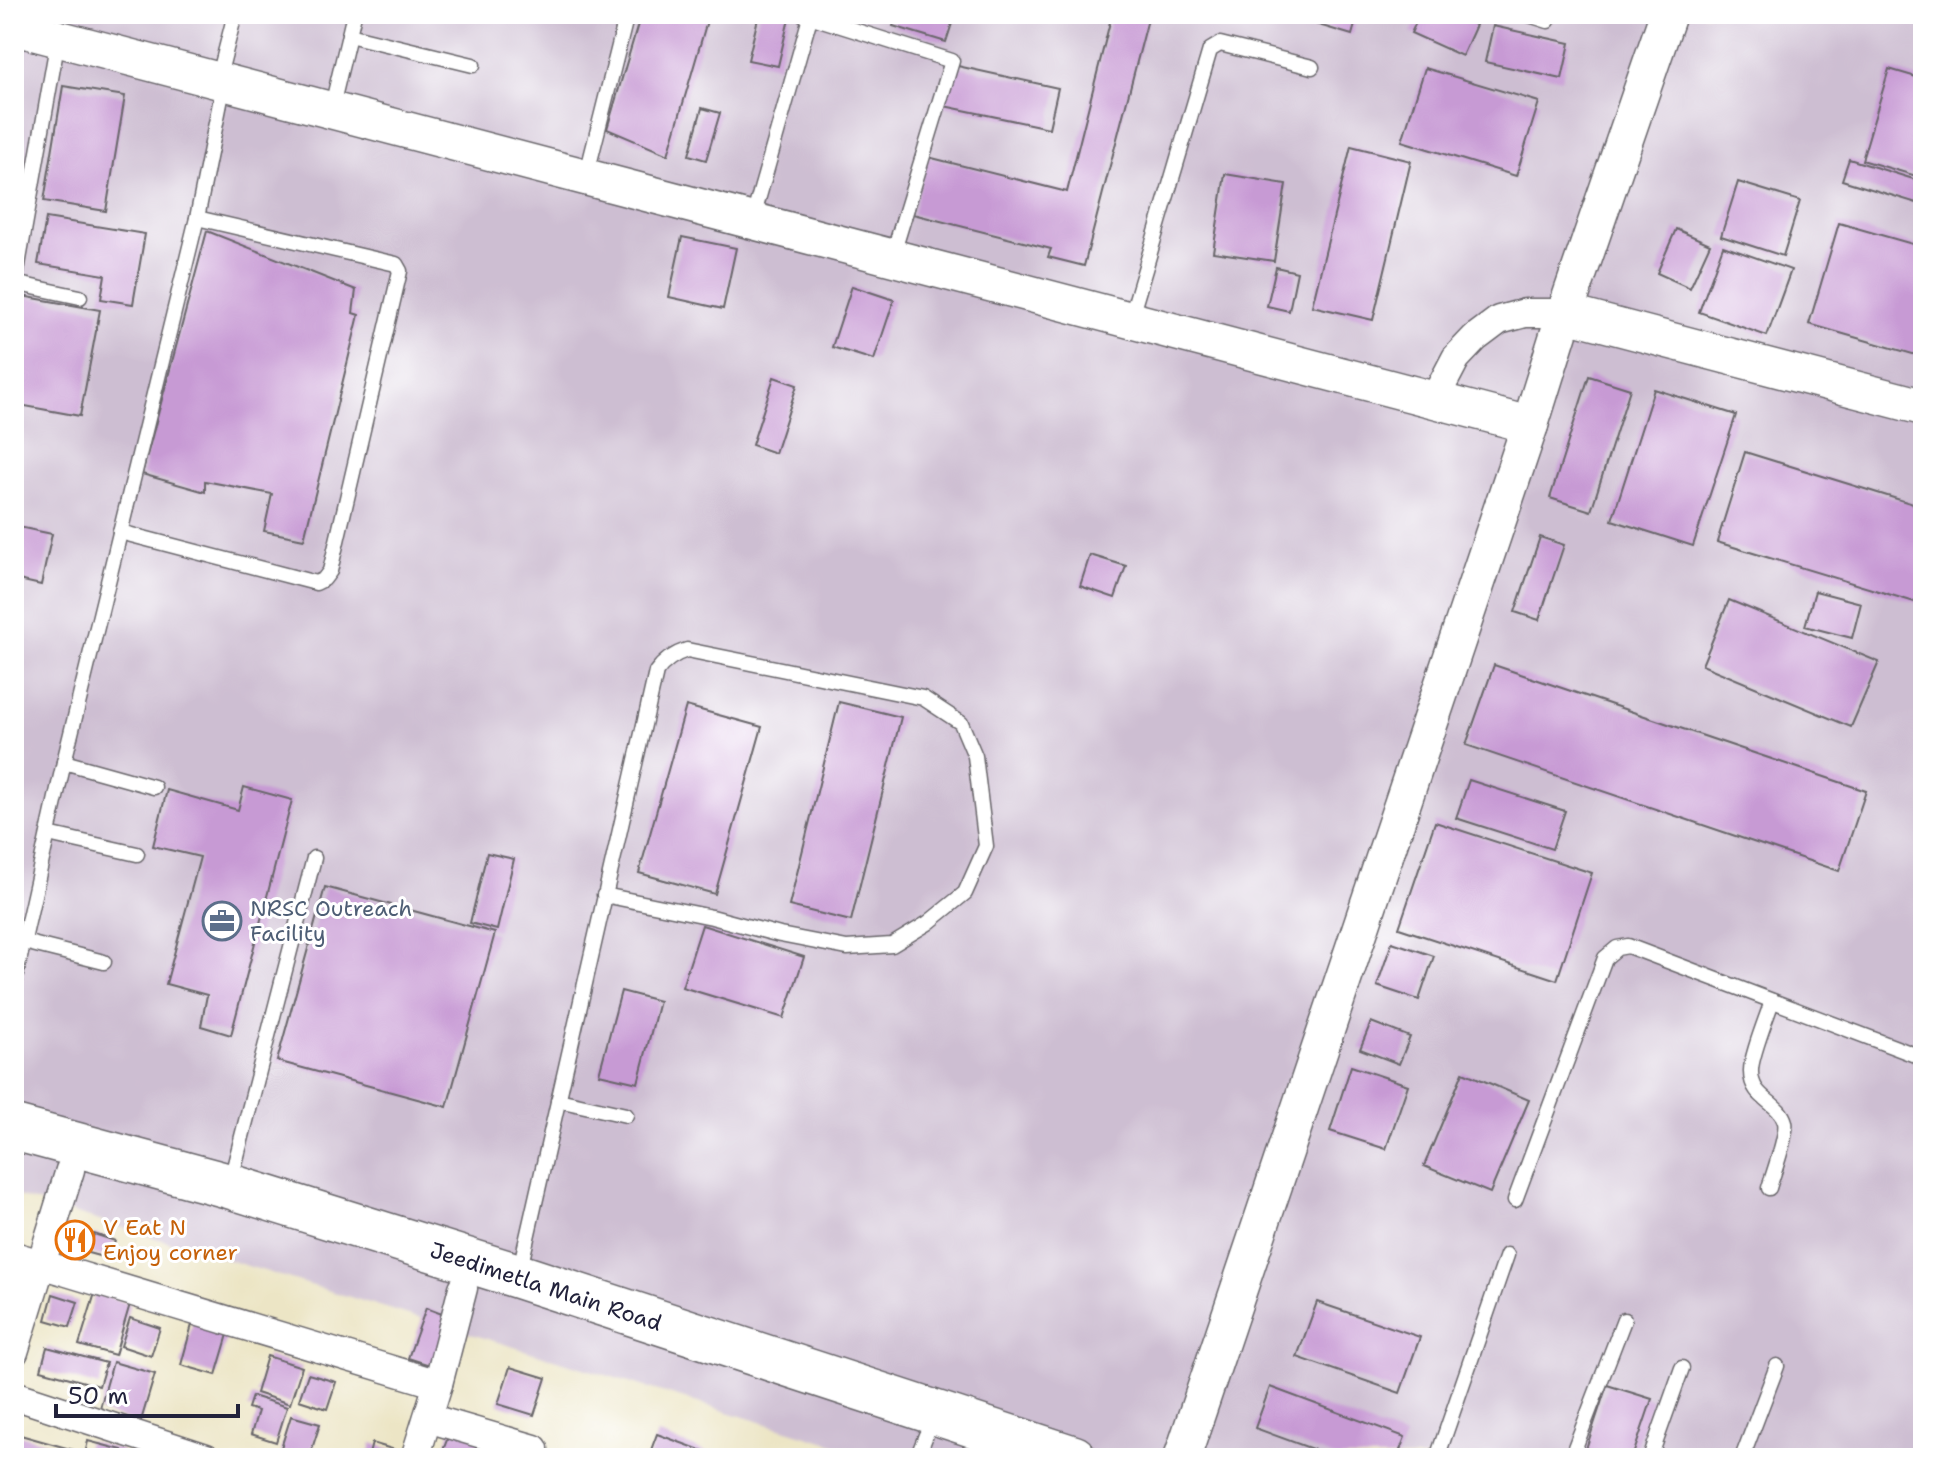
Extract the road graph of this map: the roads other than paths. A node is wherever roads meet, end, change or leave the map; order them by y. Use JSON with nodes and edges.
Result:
{"nodes":[{"id":1,"x":235,"y":14,"type":"edge"},
{"id":2,"x":354,"y":14,"type":"edge"},
{"id":3,"x":627,"y":14,"type":"edge"},
{"id":4,"x":1526,"y":14,"type":"edge"},
{"id":5,"x":1668,"y":14,"type":"edge"},
{"id":6,"x":808,"y":15,"type":"edge"},
{"id":7,"x":1548,"y":21,"type":"dead end"},
{"id":8,"x":14,"y":27,"type":"edge"},
{"id":9,"x":349,"y":35,"type":"junction"},
{"id":10,"x":58,"y":38,"type":"junction"},
{"id":11,"x":473,"y":65,"type":"dead end"},
{"id":12,"x":1312,"y":67,"type":"dead end"},
{"id":13,"x":221,"y":81,"type":"junction"},
{"id":14,"x":331,"y":110,"type":"junction"},
{"id":15,"x":586,"y":177,"type":"junction"},
{"id":16,"x":197,"y":218,"type":"junction"},
{"id":17,"x":752,"y":221,"type":"junction"},
{"id":18,"x":892,"y":258,"type":"junction"},
{"id":19,"x":14,"y":285,"type":"edge"},
{"id":20,"x":80,"y":297,"type":"dead end"},
{"id":21,"x":1565,"y":313,"type":"junction"},
{"id":22,"x":1130,"y":320,"type":"junction"},
{"id":23,"x":1434,"y":400,"type":"junction"},
{"id":24,"x":1923,"y":407,"type":"edge"},
{"id":25,"x":1530,"y":425,"type":"junction"},
{"id":26,"x":120,"y":532,"type":"junction"},
{"id":27,"x":64,"y":762,"type":"junction"},
{"id":28,"x":154,"y":787,"type":"dead end"},
{"id":29,"x":48,"y":834,"type":"junction"},
{"id":30,"x":137,"y":854,"type":"dead end"},
{"id":31,"x":314,"y":858,"type":"dead end"},
{"id":32,"x":604,"y":895,"type":"junction"},
{"id":33,"x":24,"y":942,"type":"junction"},
{"id":34,"x":104,"y":962,"type":"dead end"},
{"id":35,"x":14,"y":984,"type":"edge"},
{"id":36,"x":1772,"y":1001,"type":"junction"},
{"id":37,"x":1923,"y":1058,"type":"edge"},
{"id":38,"x":558,"y":1100,"type":"junction"},
{"id":39,"x":626,"y":1115,"type":"dead end"},
{"id":40,"x":14,"y":1128,"type":"edge"},
{"id":41,"x":14,"y":1156,"type":"edge"},
{"id":42,"x":70,"y":1170,"type":"junction"},
{"id":43,"x":229,"y":1186,"type":"junction"},
{"id":44,"x":1769,"y":1188,"type":"dead end"},
{"id":45,"x":1515,"y":1200,"type":"dead end"},
{"id":46,"x":1507,"y":1255,"type":"dead end"},
{"id":47,"x":14,"y":1256,"type":"edge"},
{"id":48,"x":41,"y":1265,"type":"junction"},
{"id":49,"x":518,"y":1276,"type":"junction"},
{"id":50,"x":463,"y":1288,"type":"junction"},
{"id":51,"x":1624,"y":1320,"type":"dead end"},
{"id":52,"x":14,"y":1352,"type":"edge"},
{"id":53,"x":1777,"y":1366,"type":"dead end"},
{"id":54,"x":1682,"y":1368,"type":"dead end"},
{"id":55,"x":438,"y":1384,"type":"junction"},
{"id":56,"x":14,"y":1395,"type":"edge"},
{"id":57,"x":428,"y":1418,"type":"junction"},
{"id":58,"x":922,"y":1447,"type":"edge"},
{"id":59,"x":534,"y":1449,"type":"dead end"},
{"id":60,"x":206,"y":1458,"type":"edge"},
{"id":61,"x":415,"y":1458,"type":"edge"},
{"id":62,"x":998,"y":1458,"type":"edge"},
{"id":63,"x":1074,"y":1458,"type":"edge"},
{"id":64,"x":1182,"y":1458,"type":"edge"},
{"id":65,"x":1437,"y":1458,"type":"edge"},
{"id":66,"x":1571,"y":1458,"type":"edge"},
{"id":67,"x":1650,"y":1458,"type":"edge"},
{"id":68,"x":1742,"y":1458,"type":"edge"}],
"edges":[{"from":1,"to":13,"type":"lane"},
{"from":2,"to":9,"type":"lane"},
{"from":3,"to":15,"type":"lane"},
{"from":4,"to":7,"type":"lane"},
{"from":5,"to":21,"type":"street"},
{"from":6,"to":17,"type":"lane"},
{"from":6,"to":18,"type":"lane"},
{"from":8,"to":10,"type":"street"},
{"from":9,"to":11,"type":"lane"},
{"from":9,"to":14,"type":"lane"},
{"from":10,"to":13,"type":"street"},
{"from":10,"to":19,"type":"lane"},
{"from":12,"to":22,"type":"lane"},
{"from":13,"to":14,"type":"street"},
{"from":13,"to":16,"type":"lane"},
{"from":14,"to":15,"type":"street"},
{"from":15,"to":17,"type":"street"},
{"from":16,"to":26,"type":"lane"},
{"from":16,"to":26,"type":"lane"},
{"from":17,"to":18,"type":"street"},
{"from":18,"to":22,"type":"street"},
{"from":19,"to":20,"type":"lane"},
{"from":21,"to":23,"type":"street"},
{"from":21,"to":24,"type":"street"},
{"from":21,"to":25,"type":"street"},
{"from":22,"to":23,"type":"street"},
{"from":23,"to":25,"type":"street"},
{"from":25,"to":64,"type":"street"},
{"from":26,"to":27,"type":"lane"},
{"from":27,"to":28,"type":"lane"},
{"from":27,"to":29,"type":"lane"},
{"from":29,"to":30,"type":"lane"},
{"from":29,"to":33,"type":"lane"},
{"from":31,"to":43,"type":"lane"},
{"from":32,"to":32,"type":"lane"},
{"from":32,"to":38,"type":"lane"},
{"from":33,"to":34,"type":"lane"},
{"from":33,"to":35,"type":"lane"},
{"from":36,"to":37,"type":"lane"},
{"from":36,"to":44,"type":"lane"},
{"from":36,"to":45,"type":"lane"},
{"from":38,"to":39,"type":"lane"},
{"from":38,"to":49,"type":"lane"},
{"from":40,"to":43,"type":"main road","name":"Jeedimetla Main Road"},
{"from":41,"to":42,"type":"main road","name":"Jeedimetla Main Road"},
{"from":42,"to":48,"type":"street"},
{"from":42,"to":50,"type":"main road","name":"Jeedimetla Main Road"},
{"from":43,"to":49,"type":"main road","name":"Jeedimetla Main Road"},
{"from":46,"to":65,"type":"lane"},
{"from":47,"to":48,"type":"street"},
{"from":48,"to":52,"type":"street"},
{"from":48,"to":55,"type":"street"},
{"from":49,"to":63,"type":"main road","name":"Jeedimetla Main Road"},
{"from":50,"to":55,"type":"street"},
{"from":50,"to":58,"type":"main road","name":"Jeedimetla Main Road"},
{"from":51,"to":66,"type":"lane"},
{"from":53,"to":68,"type":"lane"},
{"from":54,"to":67,"type":"lane"},
{"from":55,"to":57,"type":"street"},
{"from":56,"to":60,"type":"street"},
{"from":57,"to":59,"type":"street"},
{"from":57,"to":61,"type":"street"},
{"from":58,"to":62,"type":"main road","name":"Jeedimetla Main Road"}]}
